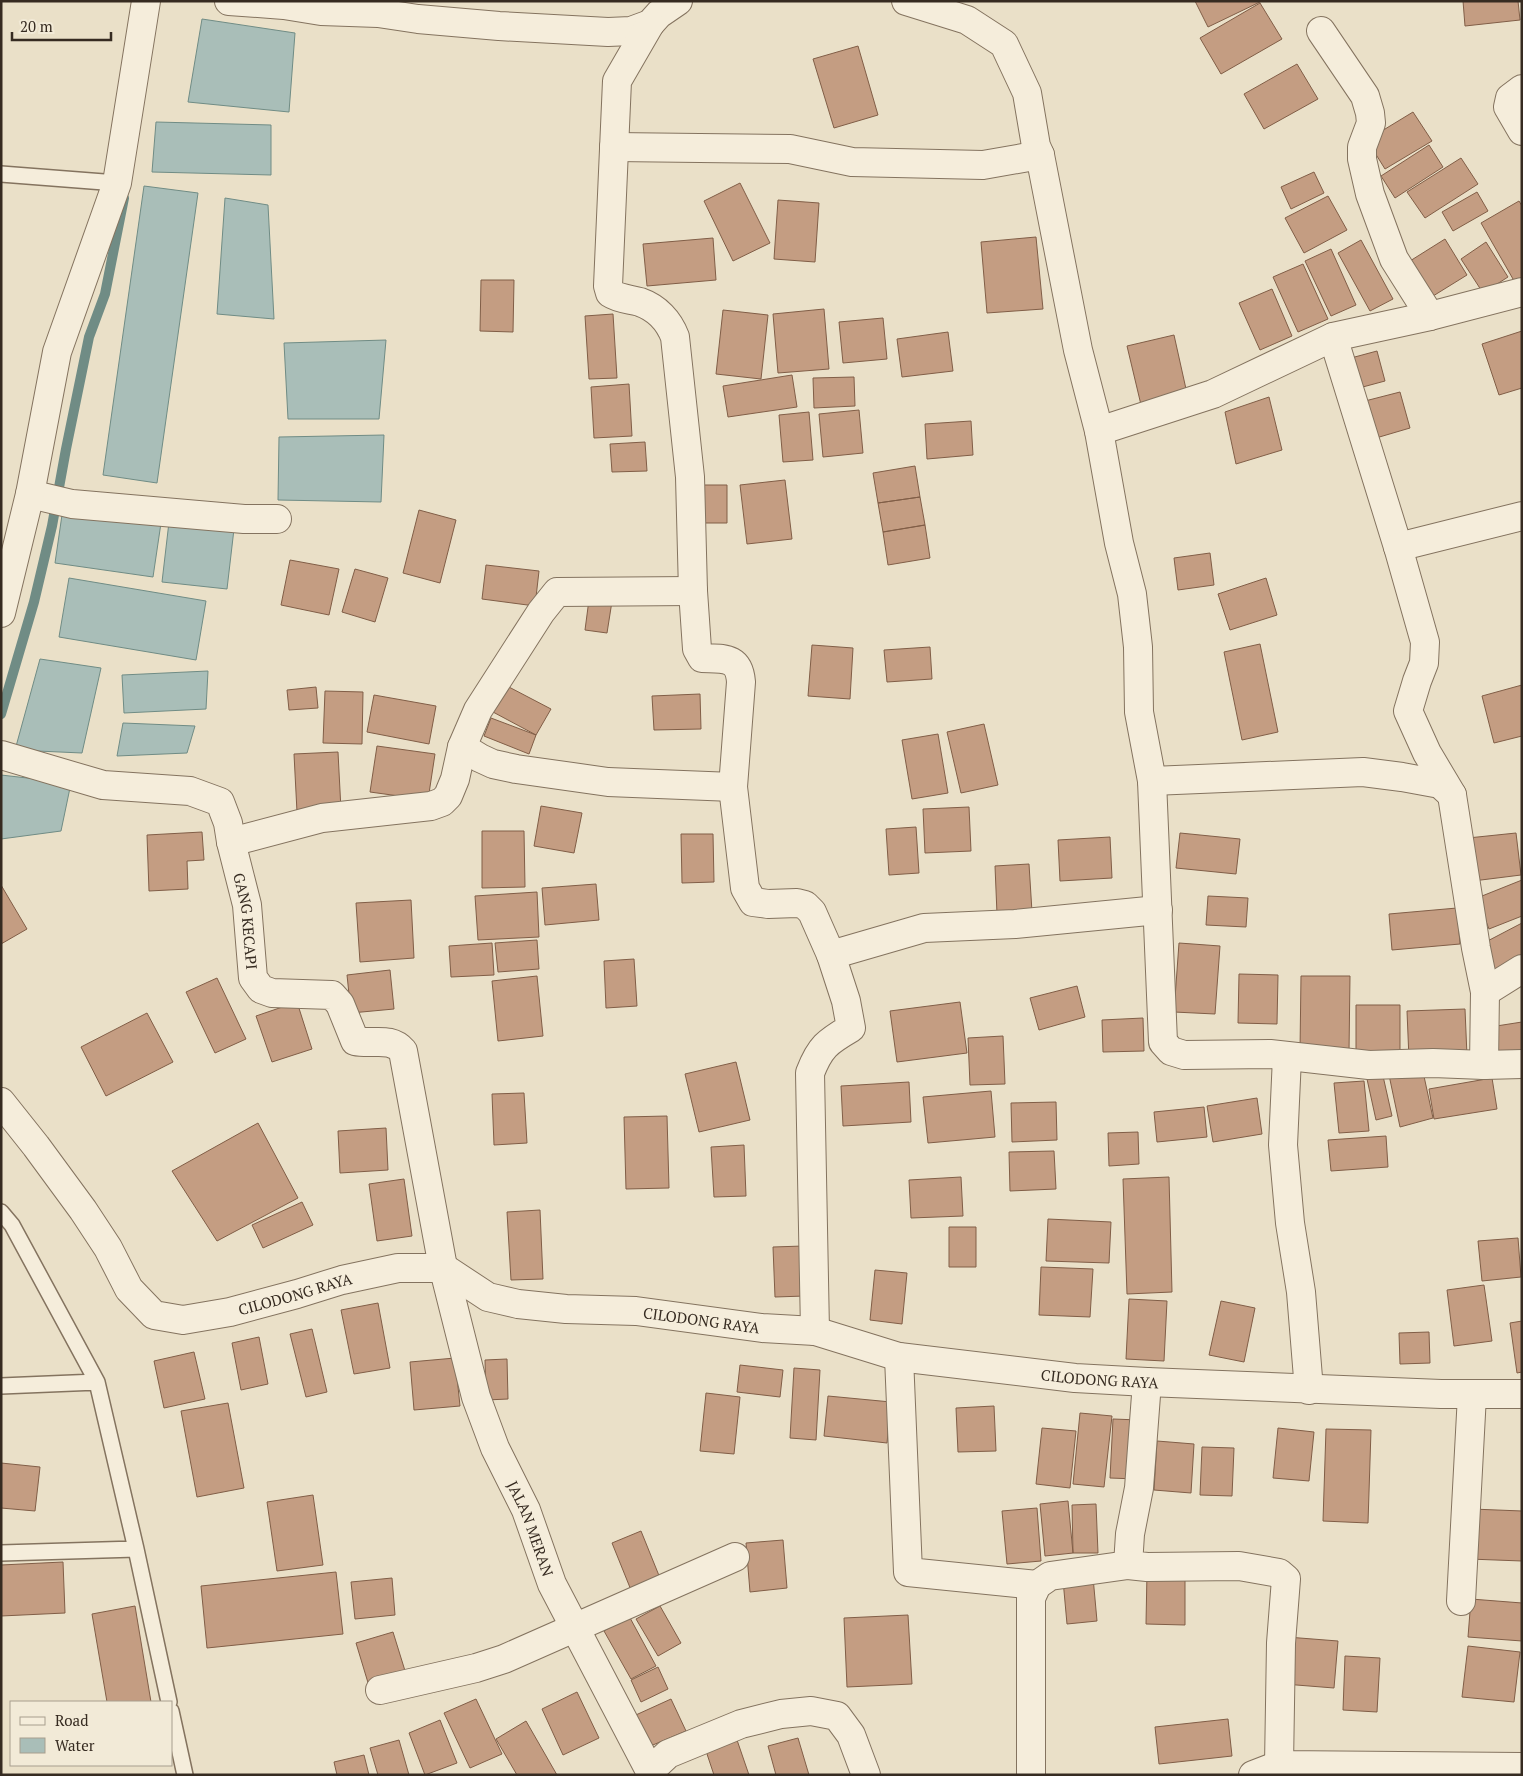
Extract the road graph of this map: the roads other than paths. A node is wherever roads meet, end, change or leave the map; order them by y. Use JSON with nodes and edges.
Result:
{"nodes":[{"id":1,"x":146,"y":1,"type":"edge"},
{"id":2,"x":228,"y":1,"type":"edge"},
{"id":3,"x":678,"y":1,"type":"edge"},
{"id":4,"x":906,"y":1,"type":"edge"},
{"id":5,"x":952,"y":8,"type":"edge"},
{"id":6,"x":650,"y":24,"type":"junction"},
{"id":7,"x":1321,"y":31,"type":"dead end"},
{"id":8,"x":1522,"y":89,"type":"edge"},
{"id":9,"x":1522,"y":131,"type":"edge"},
{"id":10,"x":614,"y":147,"type":"junction"},
{"id":11,"x":1040,"y":155,"type":"junction"},
{"id":12,"x":1,"y":174,"type":"edge"},
{"id":13,"x":117,"y":183,"type":"junction"},
{"id":14,"x":1522,"y":292,"type":"edge"},
{"id":15,"x":1430,"y":316,"type":"junction"},
{"id":16,"x":1333,"y":337,"type":"junction"},
{"id":17,"x":1099,"y":431,"type":"junction"},
{"id":18,"x":45,"y":498,"type":"junction"},
{"id":19,"x":1522,"y":516,"type":"edge"},
{"id":20,"x":277,"y":519,"type":"dead end"},
{"id":21,"x":1398,"y":547,"type":"junction"},
{"id":22,"x":693,"y":590,"type":"junction"},
{"id":23,"x":1,"y":613,"type":"edge"},
{"id":24,"x":462,"y":747,"type":"junction"},
{"id":25,"x":2,"y":755,"type":"edge"},
{"id":26,"x":1152,"y":781,"type":"junction"},
{"id":27,"x":733,"y":787,"type":"junction"},
{"id":28,"x":1452,"y":795,"type":"junction"},
{"id":29,"x":231,"y":842,"type":"junction"},
{"id":30,"x":1158,"y":910,"type":"junction"},
{"id":31,"x":831,"y":955,"type":"junction"},
{"id":32,"x":1522,"y":969,"type":"edge"},
{"id":33,"x":1485,"y":992,"type":"junction"},
{"id":34,"x":1287,"y":1057,"type":"junction"},
{"id":35,"x":1484,"y":1065,"type":"junction"},
{"id":36,"x":1521,"y":1069,"type":"edge"},
{"id":37,"x":1,"y":1102,"type":"edge"},
{"id":38,"x":1,"y":1212,"type":"edge"},
{"id":39,"x":444,"y":1268,"type":"junction"},
{"id":40,"x":815,"y":1331,"type":"junction"},
{"id":41,"x":900,"y":1357,"type":"junction"},
{"id":42,"x":97,"y":1382,"type":"junction"},
{"id":43,"x":1147,"y":1382,"type":"junction"},
{"id":44,"x":1,"y":1386,"type":"edge"},
{"id":45,"x":1309,"y":1390,"type":"junction"},
{"id":46,"x":1522,"y":1394,"type":"edge"},
{"id":47,"x":1472,"y":1395,"type":"junction"},
{"id":48,"x":136,"y":1549,"type":"junction"},
{"id":49,"x":1,"y":1553,"type":"edge"},
{"id":50,"x":735,"y":1557,"type":"dead end"},
{"id":51,"x":1128,"y":1565,"type":"junction"},
{"id":52,"x":1037,"y":1584,"type":"junction"},
{"id":53,"x":1461,"y":1601,"type":"dead end"},
{"id":54,"x":574,"y":1627,"type":"junction"},
{"id":55,"x":380,"y":1690,"type":"dead end"},
{"id":56,"x":169,"y":1701,"type":"edge"},
{"id":57,"x":172,"y":1716,"type":"edge"},
{"id":58,"x":1279,"y":1765,"type":"junction"},
{"id":59,"x":1522,"y":1767,"type":"edge"},
{"id":60,"x":651,"y":1773,"type":"edge"},
{"id":61,"x":185,"y":1775,"type":"edge"},
{"id":62,"x":866,"y":1775,"type":"edge"},
{"id":63,"x":1031,"y":1775,"type":"edge"},
{"id":64,"x":1253,"y":1775,"type":"edge"}],
"edges":[{"from":1,"to":13,"type":"street"},
{"from":2,"to":6,"type":"street"},
{"from":3,"to":6,"type":"street"},
{"from":4,"to":5,"type":"street"},
{"from":5,"to":11,"type":"street"},
{"from":6,"to":10,"type":"street"},
{"from":7,"to":15,"type":"street"},
{"from":8,"to":9,"type":"street"},
{"from":10,"to":11,"type":"street"},
{"from":10,"to":22,"type":"street"},
{"from":11,"to":17,"type":"street"},
{"from":12,"to":13,"type":"lane"},
{"from":13,"to":18,"type":"street"},
{"from":14,"to":15,"type":"street"},
{"from":15,"to":16,"type":"street"},
{"from":16,"to":17,"type":"street"},
{"from":16,"to":21,"type":"street"},
{"from":17,"to":26,"type":"street"},
{"from":18,"to":20,"type":"street"},
{"from":18,"to":23,"type":"street"},
{"from":19,"to":21,"type":"street"},
{"from":21,"to":28,"type":"street"},
{"from":22,"to":24,"type":"street"},
{"from":22,"to":27,"type":"street"},
{"from":24,"to":27,"type":"street"},
{"from":24,"to":29,"type":"street"},
{"from":25,"to":29,"type":"street","name":"GANG KECAPI"},
{"from":26,"to":28,"type":"street"},
{"from":26,"to":30,"type":"street"},
{"from":27,"to":31,"type":"street"},
{"from":28,"to":33,"type":"street"},
{"from":29,"to":39,"type":"street","name":"GANG KECAPI"},
{"from":30,"to":31,"type":"street"},
{"from":30,"to":34,"type":"street"},
{"from":31,"to":40,"type":"street"},
{"from":32,"to":33,"type":"street"},
{"from":33,"to":35,"type":"street"},
{"from":34,"to":35,"type":"street"},
{"from":34,"to":45,"type":"street"},
{"from":35,"to":36,"type":"street"},
{"from":37,"to":39,"type":"street","name":"CILODONG RAYA"},
{"from":38,"to":42,"type":"lane"},
{"from":39,"to":40,"type":"street","name":"CILODONG RAYA"},
{"from":39,"to":54,"type":"street","name":"JALAN MERAN"},
{"from":40,"to":41,"type":"street","name":"CILODONG RAYA"},
{"from":41,"to":43,"type":"street","name":"CILODONG RAYA"},
{"from":41,"to":52,"type":"street"},
{"from":42,"to":44,"type":"lane"},
{"from":42,"to":48,"type":"lane"},
{"from":43,"to":45,"type":"street","name":"CILODONG RAYA"},
{"from":43,"to":51,"type":"street"},
{"from":45,"to":47,"type":"street","name":"CILODONG RAYA"},
{"from":46,"to":47,"type":"street","name":"CILODONG RAYA"},
{"from":47,"to":53,"type":"street"},
{"from":48,"to":49,"type":"lane"},
{"from":48,"to":56,"type":"lane"},
{"from":50,"to":54,"type":"street"},
{"from":51,"to":52,"type":"street"},
{"from":51,"to":58,"type":"street"},
{"from":52,"to":63,"type":"street"},
{"from":54,"to":55,"type":"street"},
{"from":54,"to":60,"type":"street","name":"JALAN MERAN"},
{"from":57,"to":61,"type":"lane"},
{"from":58,"to":59,"type":"street"},
{"from":58,"to":64,"type":"street"},
{"from":60,"to":62,"type":"street"}]}
